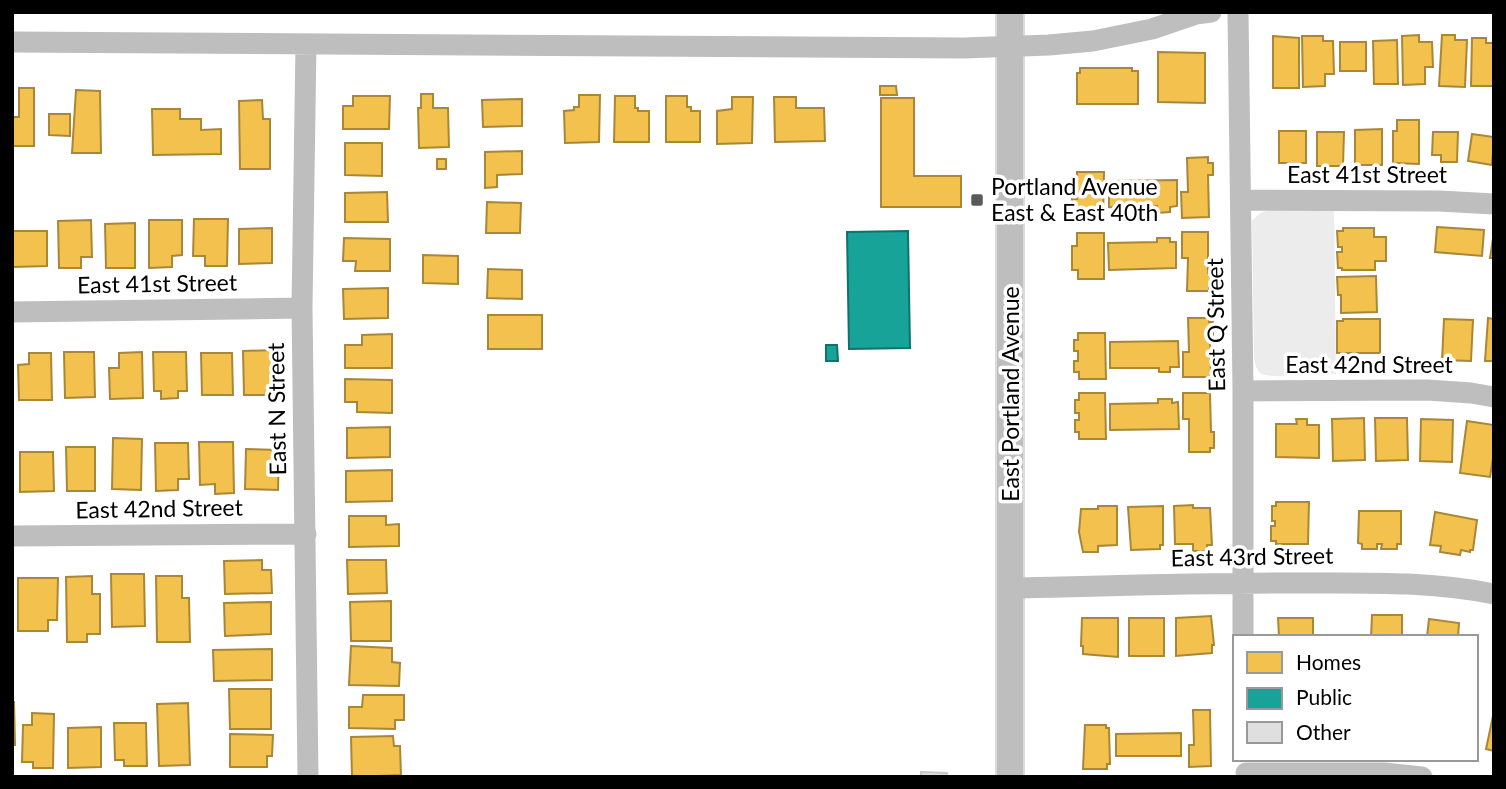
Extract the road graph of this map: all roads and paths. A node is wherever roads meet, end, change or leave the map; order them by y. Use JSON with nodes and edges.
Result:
{"nodes":[{"id":1,"x":1010,"y":12,"type":"edge"},
{"id":2,"x":1211,"y":12,"type":"edge"},
{"id":3,"x":1238,"y":12,"type":"edge"},
{"id":4,"x":12,"y":42,"type":"edge"},
{"id":5,"x":306,"y":44,"type":"junction"},
{"id":6,"x":1011,"y":46,"type":"junction"},
{"id":7,"x":1241,"y":200,"type":"junction"},
{"id":8,"x":1494,"y":204,"type":"edge"},
{"id":9,"x":302,"y":308,"type":"junction"},
{"id":10,"x":12,"y":312,"type":"edge"},
{"id":11,"x":1244,"y":391,"type":"junction"},
{"id":12,"x":1494,"y":397,"type":"edge"},
{"id":13,"x":306,"y":534,"type":"junction"},
{"id":14,"x":12,"y":537,"type":"edge"},
{"id":15,"x":1241,"y":583,"type":"junction"},
{"id":16,"x":1011,"y":588,"type":"junction"},
{"id":17,"x":1494,"y":594,"type":"edge"},
{"id":18,"x":1243,"y":635,"type":"edge"},
{"id":19,"x":1246,"y":770,"type":"edge"},
{"id":20,"x":309,"y":775,"type":"edge"},
{"id":21,"x":1010,"y":777,"type":"edge"},
{"id":22,"x":1422,"y":777,"type":"edge"}],
"edges":[{"from":1,"to":6,"type":"main road","name":"East Portland Avenue"},
{"from":2,"to":6,"type":"street"},
{"from":3,"to":7,"type":"street","name":"East Q Street"},
{"from":4,"to":5,"type":"street"},
{"from":5,"to":6,"type":"street"},
{"from":5,"to":9,"type":"street","name":"East N Street"},
{"from":6,"to":16,"type":"main road","name":"East Portland Avenue"},
{"from":7,"to":8,"type":"street","name":"East 41st Street"},
{"from":7,"to":11,"type":"street","name":"East Q Street"},
{"from":9,"to":10,"type":"street","name":"East 41st Street"},
{"from":9,"to":13,"type":"street","name":"East N Street"},
{"from":11,"to":12,"type":"street","name":"East 42nd Street"},
{"from":11,"to":15,"type":"street","name":"East Q Street"},
{"from":13,"to":14,"type":"street","name":"East 42nd Street"},
{"from":13,"to":20,"type":"street","name":"East N Street"},
{"from":15,"to":16,"type":"street","name":"East 43rd Street"},
{"from":15,"to":17,"type":"street","name":"East 43rd Street"},
{"from":15,"to":18,"type":"street","name":"East Q Street"},
{"from":16,"to":21,"type":"main road","name":"East Portland Avenue"},
{"from":19,"to":22,"type":"street"}]}
